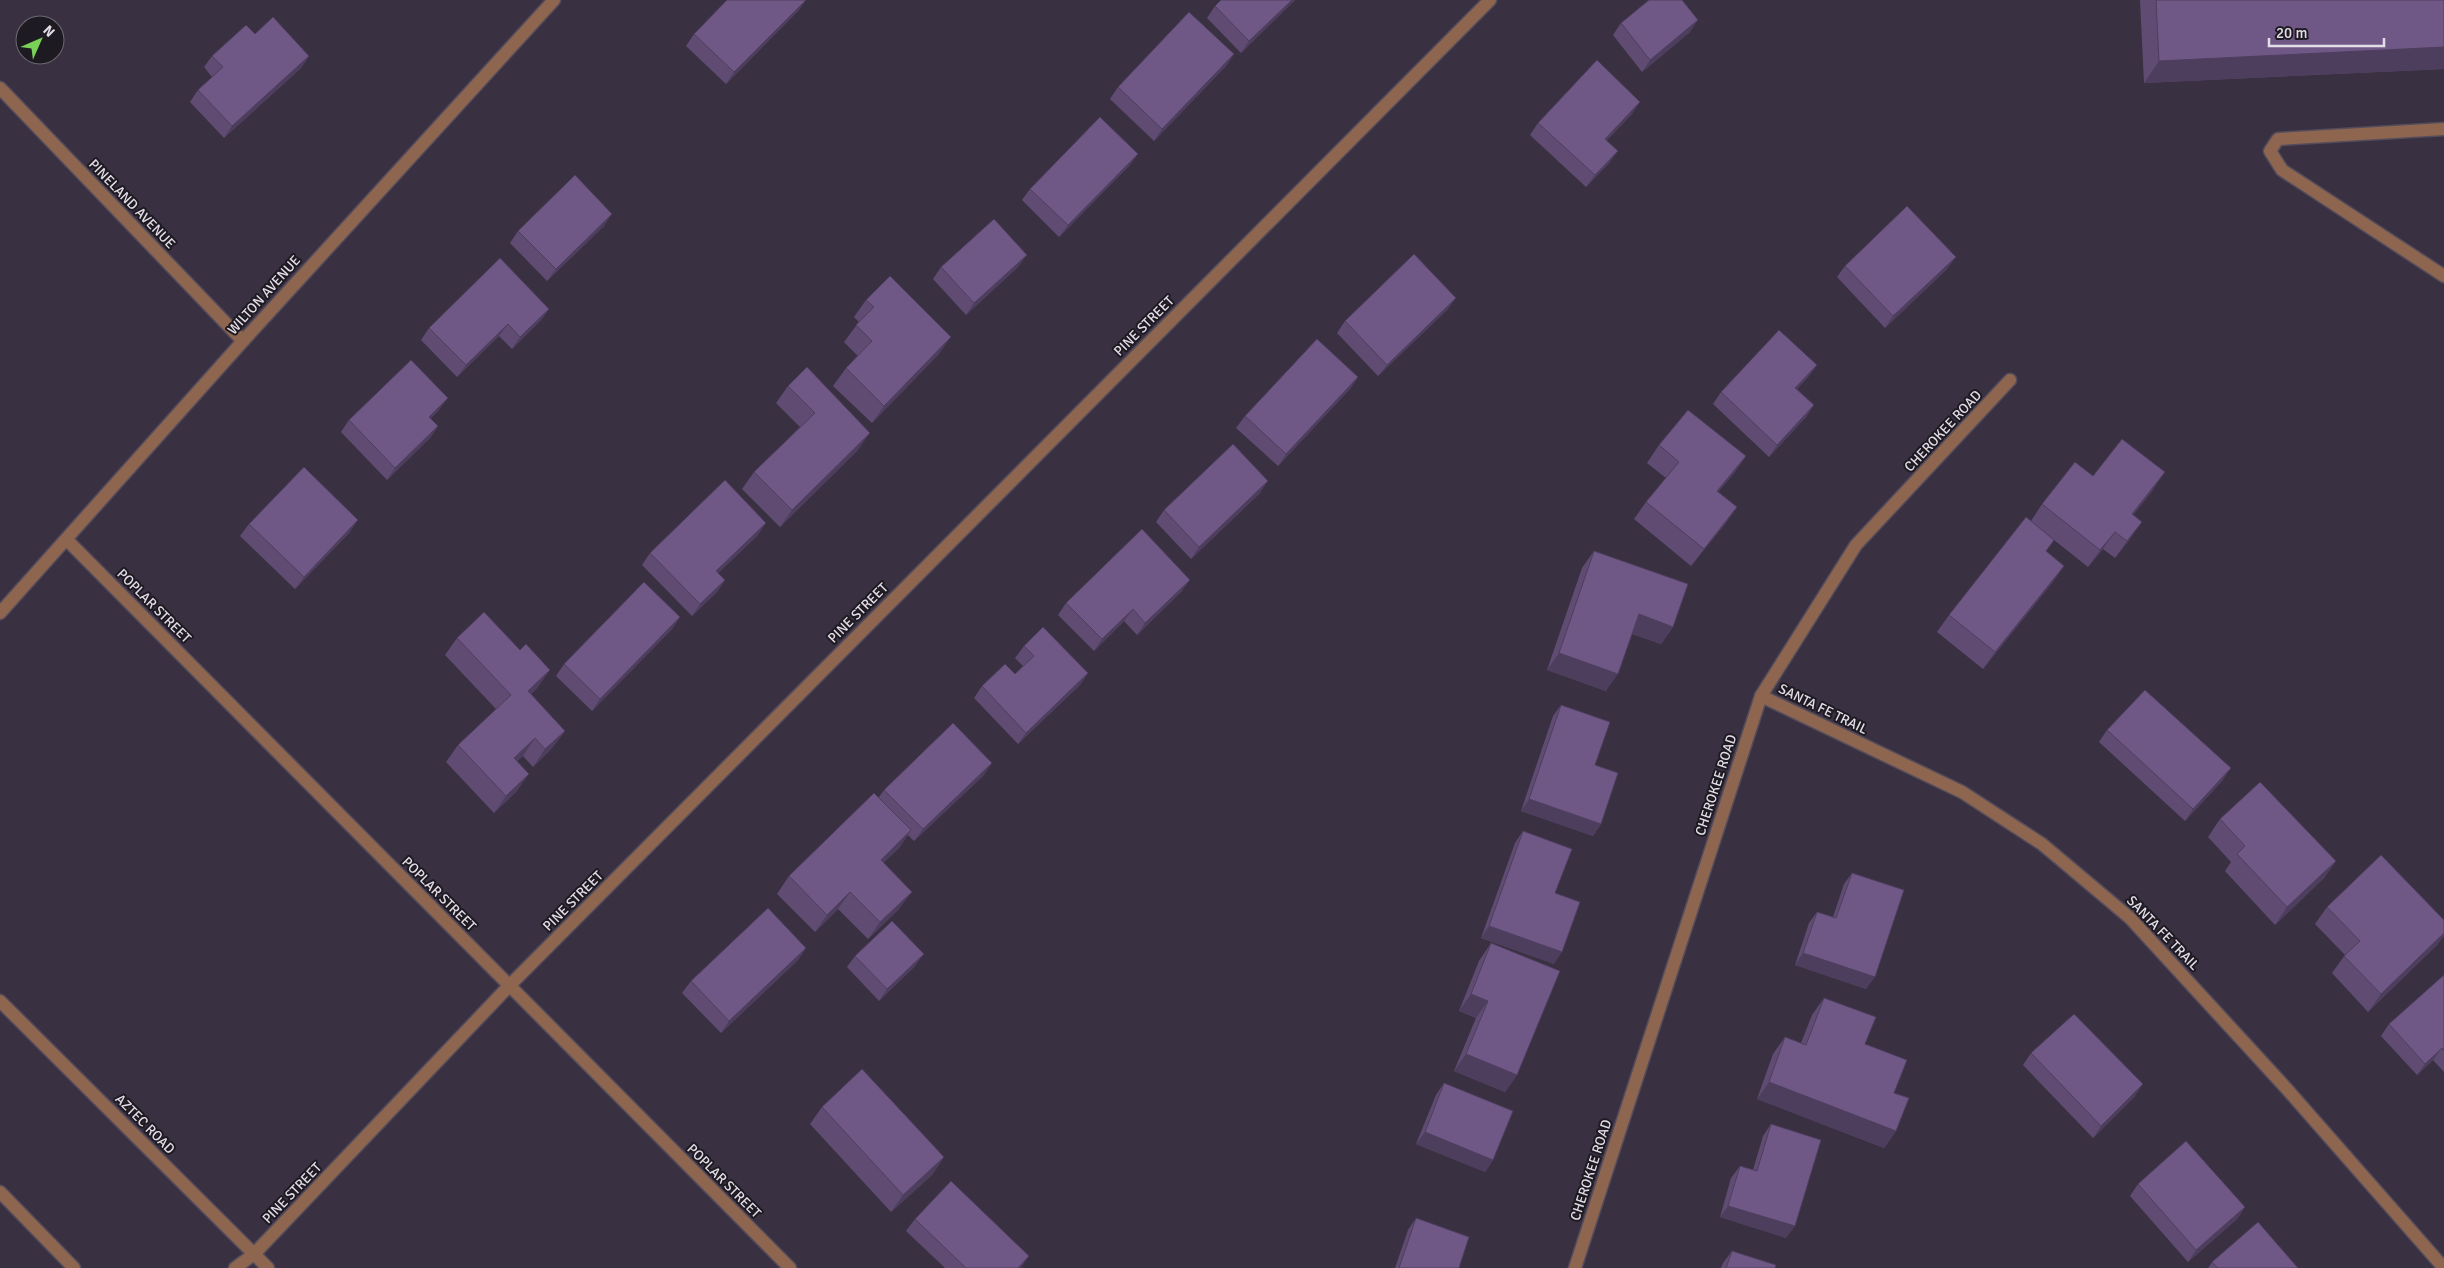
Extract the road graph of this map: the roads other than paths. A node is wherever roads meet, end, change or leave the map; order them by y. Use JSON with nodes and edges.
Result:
{"nodes":[{"id":1,"x":554,"y":0,"type":"edge"},
{"id":2,"x":1490,"y":0,"type":"edge"},
{"id":3,"x":0,"y":88,"type":"edge"},
{"id":4,"x":2444,"y":129,"type":"edge"},
{"id":5,"x":2444,"y":276,"type":"edge"},
{"id":6,"x":242,"y":341,"type":"junction"},
{"id":7,"x":2010,"y":380,"type":"dead end"},
{"id":8,"x":67,"y":540,"type":"junction"},
{"id":9,"x":0,"y":613,"type":"edge"},
{"id":10,"x":1761,"y":696,"type":"junction"},
{"id":11,"x":509,"y":986,"type":"junction"},
{"id":12,"x":0,"y":1002,"type":"edge"},
{"id":13,"x":0,"y":1192,"type":"edge"},
{"id":14,"x":254,"y":1254,"type":"junction"},
{"id":15,"x":74,"y":1268,"type":"edge"},
{"id":16,"x":236,"y":1268,"type":"edge"},
{"id":17,"x":268,"y":1268,"type":"edge"},
{"id":18,"x":790,"y":1268,"type":"edge"},
{"id":19,"x":1576,"y":1268,"type":"edge"},
{"id":20,"x":2444,"y":1268,"type":"edge"}],
"edges":[{"from":1,"to":6,"type":"street","name":"WILTON AVENUE"},
{"from":2,"to":11,"type":"street","name":"PINE STREET"},
{"from":3,"to":6,"type":"street","name":"PINELAND AVENUE"},
{"from":4,"to":5,"type":"street"},
{"from":6,"to":8,"type":"street","name":"WILTON AVENUE"},
{"from":7,"to":10,"type":"street","name":"CHEROKEE ROAD"},
{"from":8,"to":9,"type":"street","name":"WILTON AVENUE"},
{"from":8,"to":11,"type":"street","name":"POPLAR STREET"},
{"from":10,"to":19,"type":"street","name":"CHEROKEE ROAD"},
{"from":10,"to":20,"type":"street","name":"SANTA FE TRAIL"},
{"from":11,"to":14,"type":"street","name":"PINE STREET"},
{"from":11,"to":18,"type":"street","name":"POPLAR STREET"},
{"from":12,"to":14,"type":"street","name":"AZTEC ROAD"},
{"from":13,"to":15,"type":"street"},
{"from":14,"to":16,"type":"street","name":"PINE STREET"},
{"from":14,"to":17,"type":"street","name":"AZTEC ROAD"}]}
